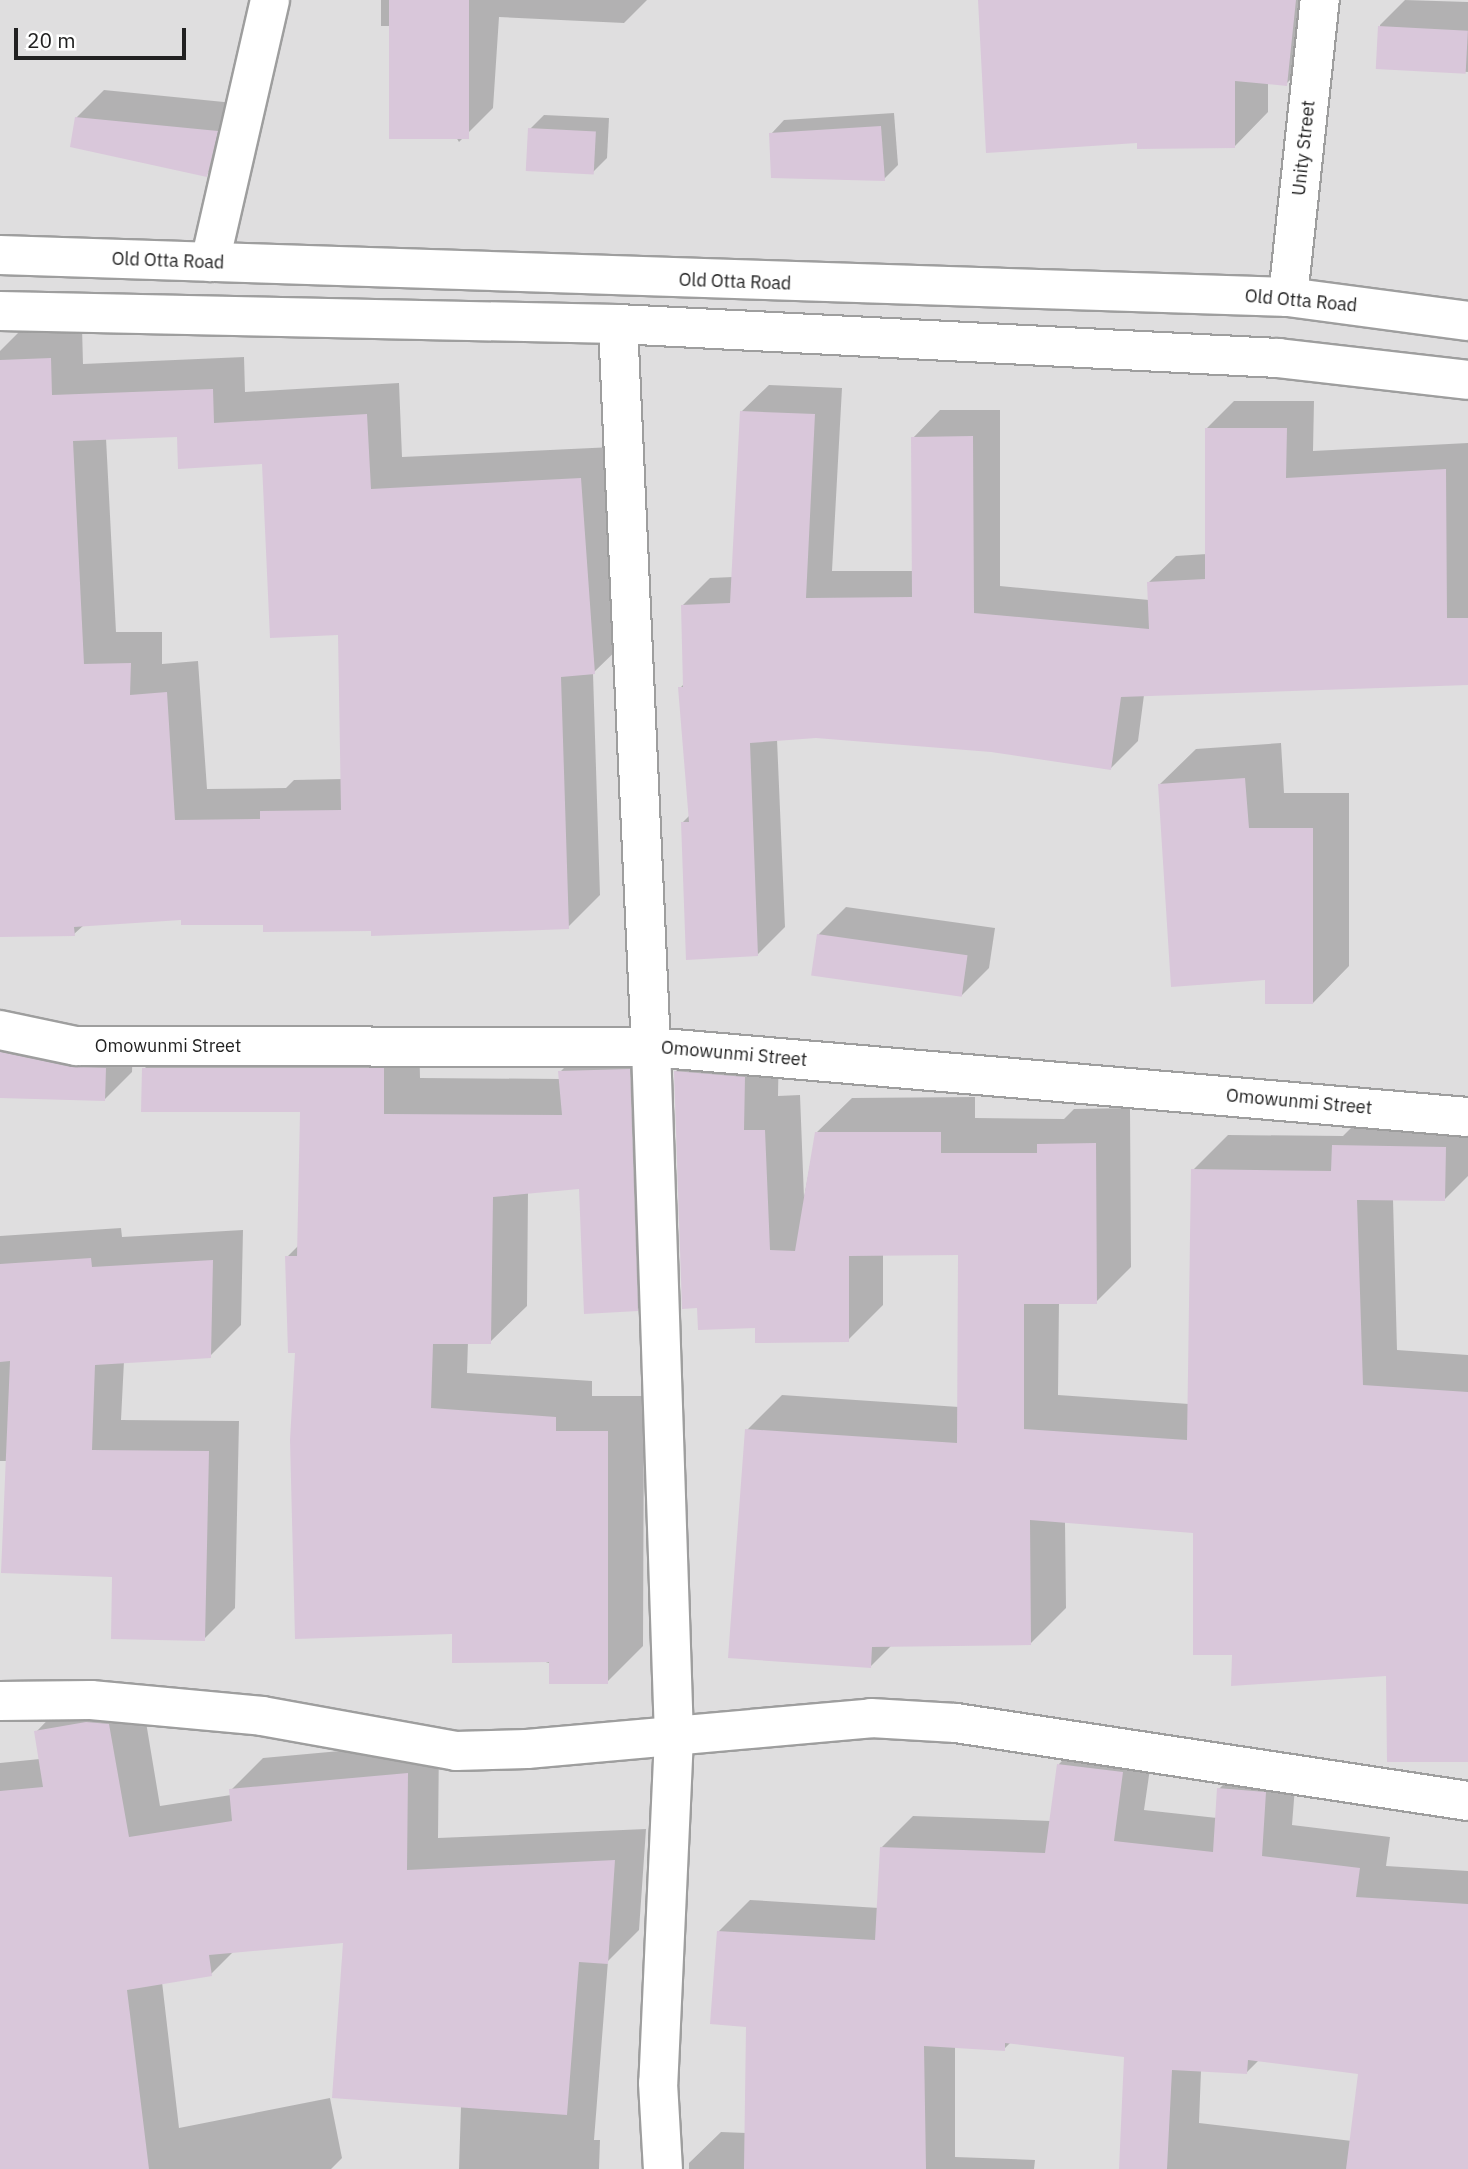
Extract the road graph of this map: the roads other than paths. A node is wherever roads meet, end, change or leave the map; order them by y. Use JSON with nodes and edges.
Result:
{"nodes":[{"id":1,"x":270,"y":0,"type":"edge"},
{"id":2,"x":1320,"y":0,"type":"edge"},
{"id":3,"x":0,"y":255,"type":"edge"},
{"id":4,"x":210,"y":262,"type":"junction"},
{"id":5,"x":1288,"y":297,"type":"junction"},
{"id":6,"x":0,"y":311,"type":"edge"},
{"id":7,"x":1468,"y":321,"type":"edge"},
{"id":8,"x":618,"y":324,"type":"junction"},
{"id":9,"x":1468,"y":380,"type":"edge"},
{"id":10,"x":0,"y":1030,"type":"edge"},
{"id":11,"x":651,"y":1047,"type":"junction"},
{"id":12,"x":1468,"y":1116,"type":"edge"},
{"id":13,"x":0,"y":1701,"type":"edge"},
{"id":14,"x":674,"y":1737,"type":"junction"},
{"id":15,"x":1468,"y":1801,"type":"edge"},
{"id":16,"x":663,"y":2169,"type":"edge"}],
"edges":[{"from":1,"to":4,"type":"street"},
{"from":2,"to":5,"type":"street","name":"Unity Street"},
{"from":3,"to":4,"type":"street","name":"Old Otta Road"},
{"from":4,"to":5,"type":"street","name":"Old Otta Road"},
{"from":5,"to":7,"type":"street","name":"Old Otta Road"},
{"from":6,"to":8,"type":"street"},
{"from":8,"to":9,"type":"street"},
{"from":8,"to":11,"type":"street"},
{"from":10,"to":11,"type":"street","name":"Omowunmi Street"},
{"from":11,"to":12,"type":"street","name":"Omowunmi Street"},
{"from":11,"to":14,"type":"street"},
{"from":13,"to":14,"type":"street"},
{"from":14,"to":15,"type":"street"},
{"from":14,"to":16,"type":"street"}]}
